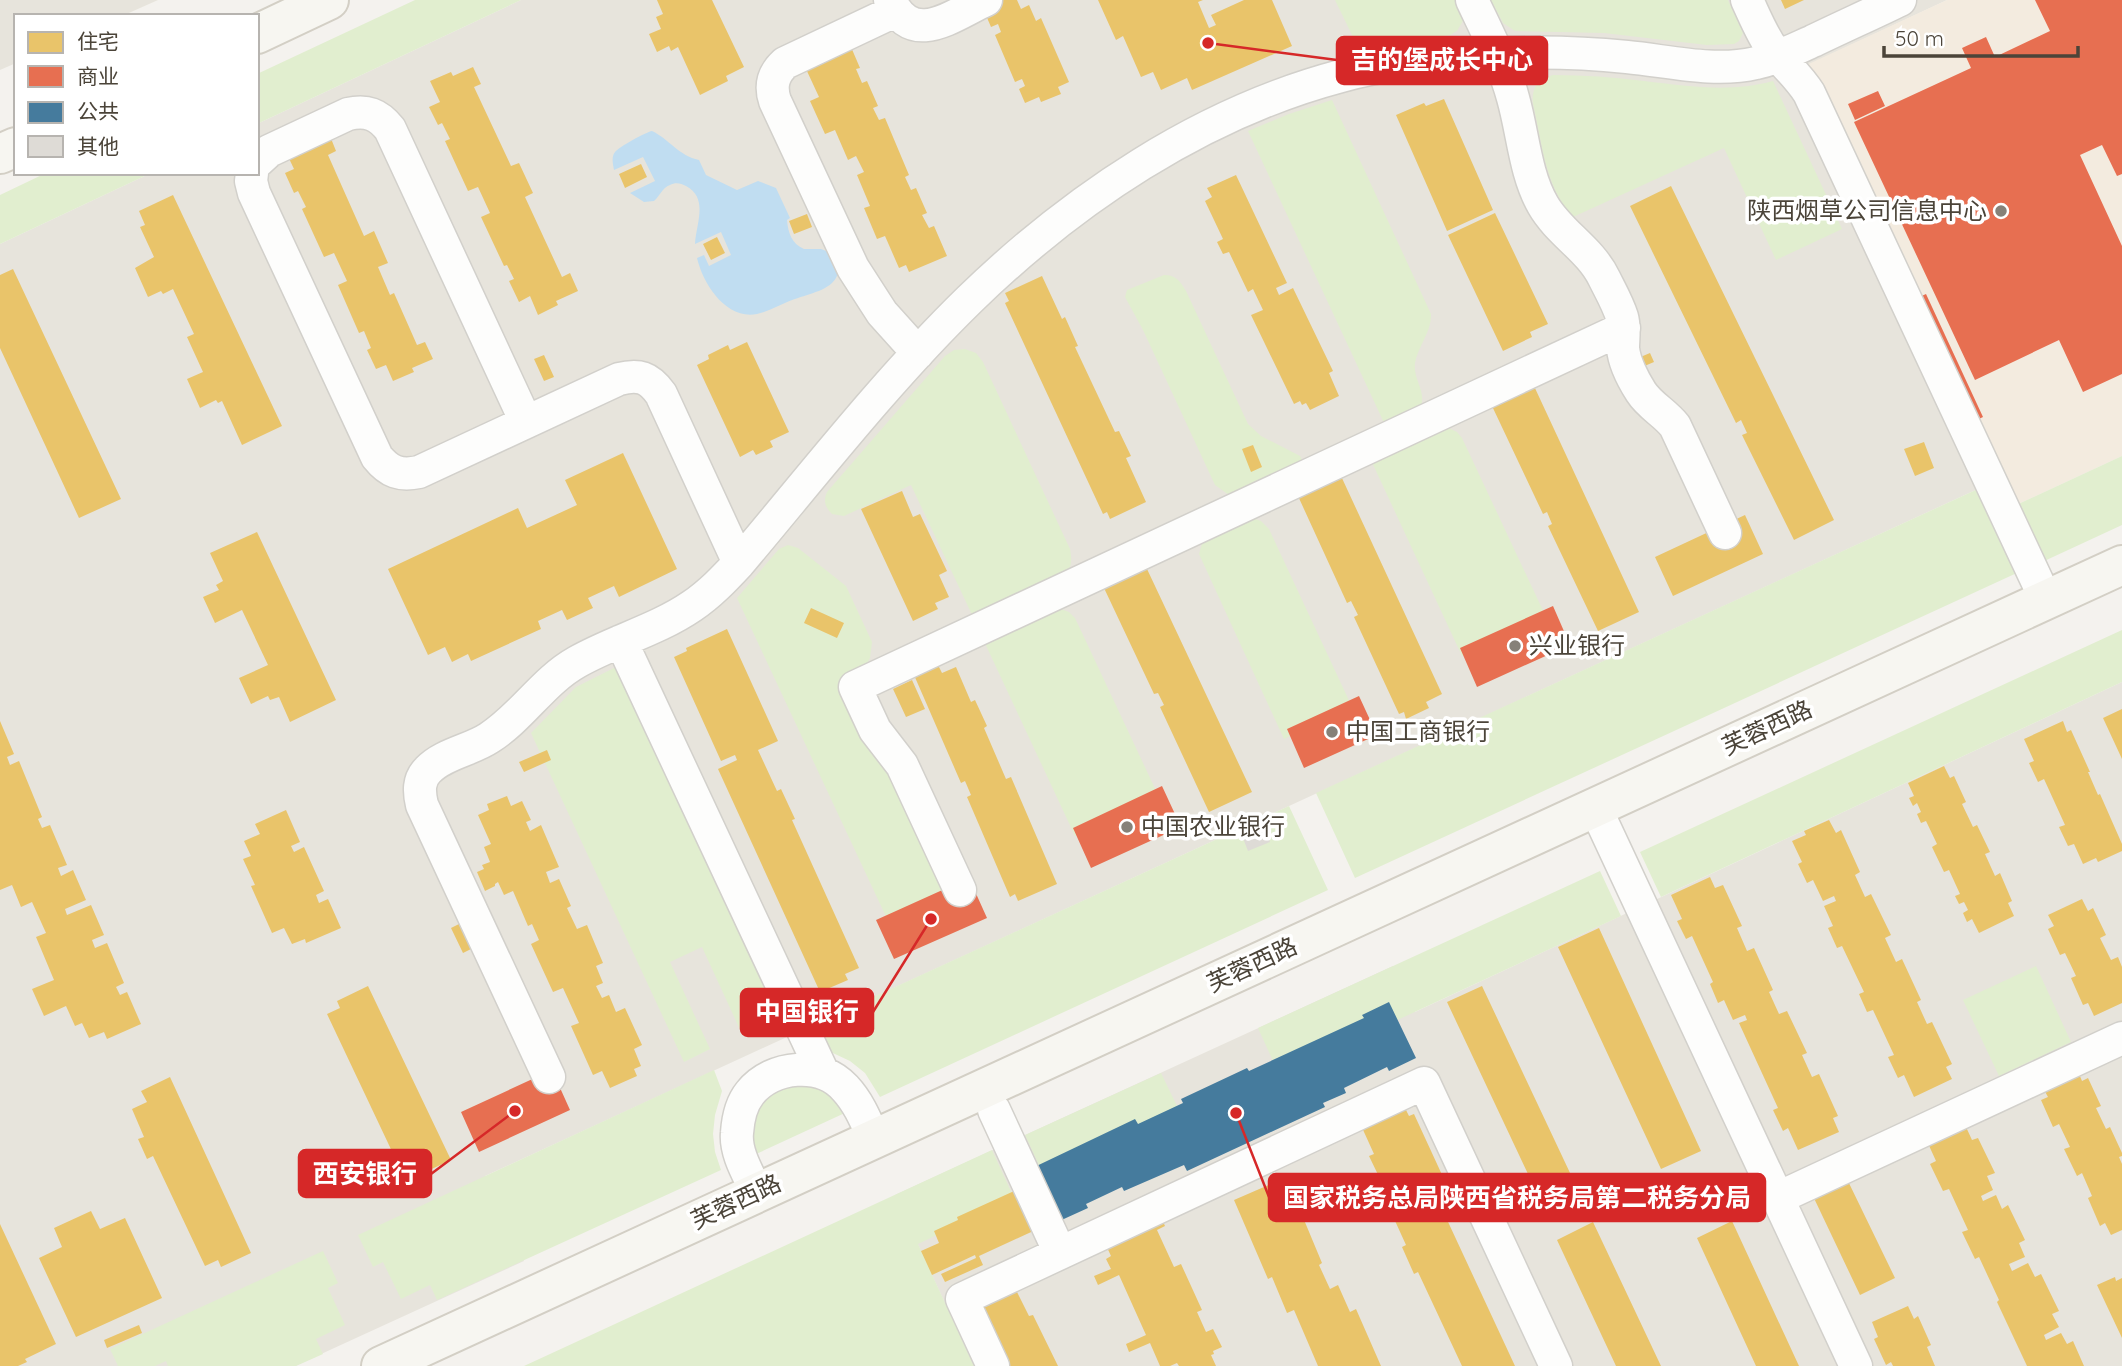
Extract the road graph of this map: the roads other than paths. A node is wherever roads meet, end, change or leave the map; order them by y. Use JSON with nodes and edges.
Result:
{"nodes":[{"id":1,"x":272,"y":0,"type":"edge"},
{"id":2,"x":329,"y":0,"type":"edge"},
{"id":3,"x":986,"y":0,"type":"edge"},
{"id":4,"x":1472,"y":0,"type":"edge"},
{"id":5,"x":1747,"y":0,"type":"edge"},
{"id":6,"x":1900,"y":0,"type":"edge"},
{"id":7,"x":892,"y":5,"type":"edge"},
{"id":8,"x":243,"y":14,"type":"edge"},
{"id":9,"x":259,"y":33,"type":"edge"},
{"id":10,"x":1498,"y":54,"type":"junction"},
{"id":11,"x":1780,"y":56,"type":"junction"},
{"id":12,"x":259,"y":160,"type":"edge"},
{"id":13,"x":252,"y":175,"type":"edge"},
{"id":14,"x":1624,"y":328,"type":"junction"},
{"id":15,"x":918,"y":353,"type":"junction"},
{"id":16,"x":526,"y":422,"type":"junction"},
{"id":17,"x":1725,"y":533,"type":"dead end"},
{"id":18,"x":739,"y":563,"type":"junction"},
{"id":19,"x":2122,"y":565,"type":"edge"},
{"id":20,"x":2122,"y":587,"type":"edge"},
{"id":21,"x":2046,"y":600,"type":"junction"},
{"id":22,"x":621,"y":641,"type":"junction"},
{"id":23,"x":1600,"y":818,"type":"junction"},
{"id":24,"x":960,"y":890,"type":"dead end"},
{"id":25,"x":2122,"y":1038,"type":"edge"},
{"id":26,"x":822,"y":1073,"type":"junction"},
{"id":27,"x":549,"y":1077,"type":"dead end"},
{"id":28,"x":994,"y":1110,"type":"junction"},
{"id":29,"x":874,"y":1139,"type":"junction"},
{"id":30,"x":757,"y":1193,"type":"junction"},
{"id":31,"x":1778,"y":1198,"type":"junction"},
{"id":32,"x":1060,"y":1254,"type":"junction"},
{"id":33,"x":381,"y":1366,"type":"edge"},
{"id":34,"x":438,"y":1366,"type":"edge"},
{"id":35,"x":993,"y":1366,"type":"edge"},
{"id":36,"x":1556,"y":1366,"type":"edge"},
{"id":37,"x":1856,"y":1366,"type":"edge"}],
"edges":[{"from":1,"to":8,"type":"main road"},
{"from":2,"to":9,"type":"main road"},
{"from":3,"to":7,"type":"street"},
{"from":4,"to":10,"type":"street"},
{"from":5,"to":11,"type":"street"},
{"from":6,"to":11,"type":"street"},
{"from":7,"to":15,"type":"street"},
{"from":10,"to":11,"type":"street"},
{"from":10,"to":14,"type":"street"},
{"from":10,"to":15,"type":"street"},
{"from":11,"to":21,"type":"street"},
{"from":12,"to":16,"type":"street"},
{"from":13,"to":16,"type":"street"},
{"from":14,"to":17,"type":"street"},
{"from":14,"to":24,"type":"street"},
{"from":15,"to":18,"type":"street"},
{"from":16,"to":18,"type":"street"},
{"from":18,"to":22,"type":"street"},
{"from":19,"to":21,"type":"main road","name":"芙蓉西路"},
{"from":20,"to":23,"type":"main road","name":"芙蓉西路"},
{"from":21,"to":23,"type":"main road","name":"芙蓉西路"},
{"from":22,"to":26,"type":"street"},
{"from":22,"to":27,"type":"street"},
{"from":23,"to":28,"type":"main road","name":"芙蓉西路"},
{"from":23,"to":29,"type":"main road","name":"芙蓉西路"},
{"from":23,"to":31,"type":"street"},
{"from":25,"to":31,"type":"street"},
{"from":26,"to":29,"type":"street"},
{"from":26,"to":30,"type":"street"},
{"from":28,"to":32,"type":"street"},
{"from":28,"to":34,"type":"main road","name":"芙蓉西路"},
{"from":29,"to":30,"type":"main road","name":"芙蓉西路"},
{"from":30,"to":33,"type":"main road","name":"芙蓉西路"},
{"from":31,"to":37,"type":"street"},
{"from":32,"to":35,"type":"street"},
{"from":32,"to":36,"type":"street"}]}
